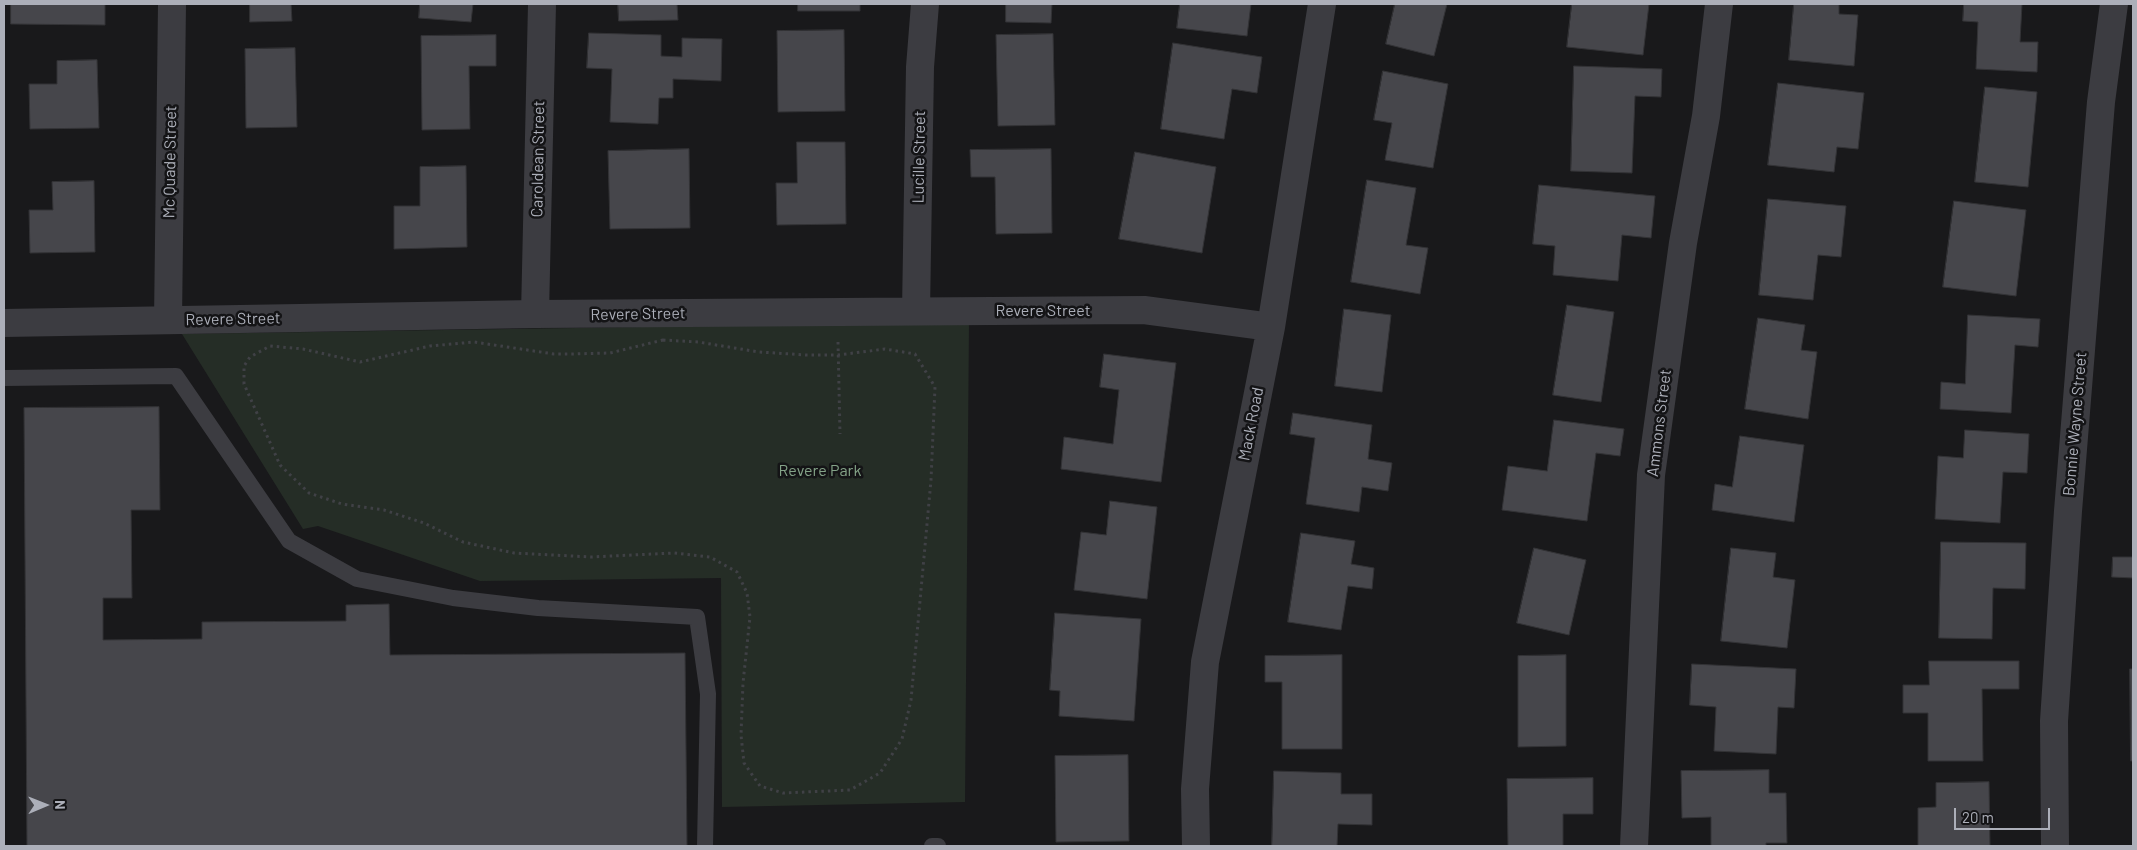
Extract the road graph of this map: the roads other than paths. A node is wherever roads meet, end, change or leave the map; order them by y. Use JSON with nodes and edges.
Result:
{"nodes":[{"id":1,"x":172,"y":4,"type":"edge"},
{"id":2,"x":542,"y":4,"type":"edge"},
{"id":3,"x":925,"y":4,"type":"edge"},
{"id":4,"x":1322,"y":4,"type":"edge"},
{"id":5,"x":1719,"y":4,"type":"edge"},
{"id":6,"x":2114,"y":4,"type":"edge"},
{"id":7,"x":916,"y":311,"type":"junction"},
{"id":8,"x":535,"y":314,"type":"junction"},
{"id":9,"x":168,"y":320,"type":"junction"},
{"id":10,"x":4,"y":323,"type":"edge"},
{"id":11,"x":1270,"y":327,"type":"junction"},
{"id":12,"x":4,"y":378,"type":"edge"},
{"id":13,"x":706,"y":846,"type":"edge"},
{"id":14,"x":932,"y":846,"type":"edge"},
{"id":15,"x":938,"y":846,"type":"edge"},
{"id":16,"x":1196,"y":846,"type":"edge"},
{"id":17,"x":1634,"y":846,"type":"edge"},
{"id":18,"x":2055,"y":846,"type":"edge"}],
"edges":[{"from":1,"to":9,"type":"street","name":"Mc Quade Street"},
{"from":2,"to":8,"type":"street","name":"Caroldean Street"},
{"from":3,"to":7,"type":"street","name":"Lucille Street"},
{"from":4,"to":11,"type":"street","name":"Mack Road"},
{"from":5,"to":17,"type":"street","name":"Ammons Street"},
{"from":6,"to":18,"type":"street","name":"Bonnie Wayne Street"},
{"from":7,"to":8,"type":"street","name":"Revere Street"},
{"from":7,"to":11,"type":"street","name":"Revere Street"},
{"from":8,"to":9,"type":"street","name":"Revere Street"},
{"from":9,"to":10,"type":"street","name":"Revere Street"},
{"from":11,"to":16,"type":"street","name":"Mack Road"},
{"from":12,"to":13,"type":"lane"},
{"from":14,"to":15,"type":"lane"}]}
